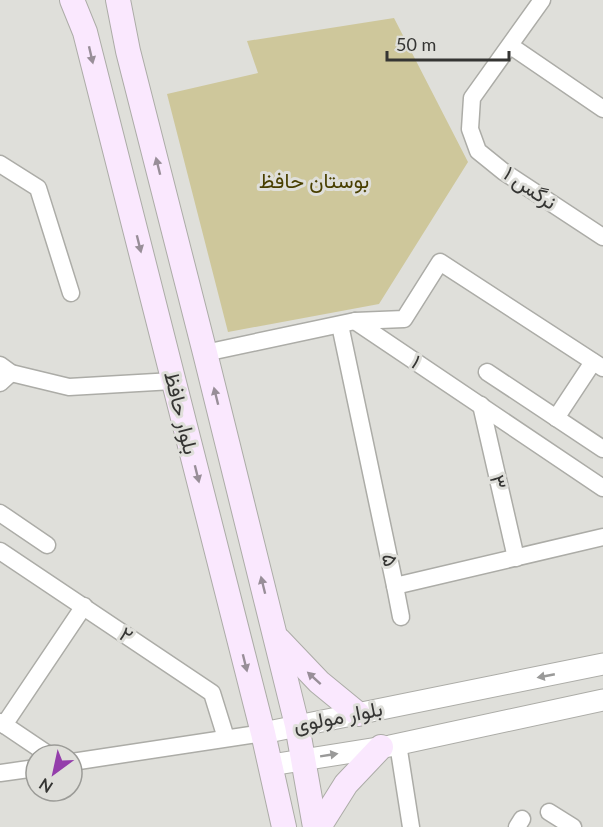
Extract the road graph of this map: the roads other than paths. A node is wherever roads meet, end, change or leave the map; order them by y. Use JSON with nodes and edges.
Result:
{"nodes":[{"id":1,"x":72,"y":0,"type":"edge"},
{"id":2,"x":118,"y":0,"type":"edge"},
{"id":3,"x":542,"y":0,"type":"edge"},
{"id":4,"x":511,"y":46,"type":"junction"},
{"id":5,"x":603,"y":109,"type":"edge"},
{"id":6,"x":0,"y":164,"type":"edge"},
{"id":7,"x":603,"y":237,"type":"edge"},
{"id":8,"x":71,"y":293,"type":"dead end"},
{"id":9,"x":348,"y":323,"type":"junction"},
{"id":10,"x":206,"y":353,"type":"junction"},
{"id":11,"x":598,"y":365,"type":"edge"},
{"id":12,"x":487,"y":372,"type":"dead end"},
{"id":13,"x":4,"y":374,"type":"edge"},
{"id":14,"x":173,"y":381,"type":"junction"},
{"id":15,"x":481,"y":405,"type":"junction"},
{"id":16,"x":556,"y":418,"type":"junction"},
{"id":17,"x":603,"y":449,"type":"edge"},
{"id":18,"x":603,"y":488,"type":"edge"},
{"id":19,"x":0,"y":513,"type":"edge"},
{"id":20,"x":603,"y":537,"type":"edge"},
{"id":21,"x":47,"y":545,"type":"dead end"},
{"id":22,"x":0,"y":551,"type":"edge"},
{"id":23,"x":516,"y":558,"type":"junction"},
{"id":24,"x":395,"y":586,"type":"junction"},
{"id":25,"x":84,"y":606,"type":"junction"},
{"id":26,"x":401,"y":617,"type":"dead end"},
{"id":27,"x":275,"y":636,"type":"junction"},
{"id":28,"x":603,"y":664,"type":"edge"},
{"id":29,"x":603,"y":700,"type":"edge"},
{"id":30,"x":358,"y":714,"type":"junction"},
{"id":31,"x":2,"y":723,"type":"edge"},
{"id":32,"x":297,"y":725,"type":"junction"},
{"id":33,"x":263,"y":733,"type":"junction"},
{"id":34,"x":226,"y":738,"type":"junction"},
{"id":35,"x":31,"y":743,"type":"edge"},
{"id":36,"x":390,"y":745,"type":"junction"},
{"id":37,"x":303,"y":759,"type":"junction"},
{"id":38,"x":84,"y":760,"type":"edge"},
{"id":39,"x":271,"y":765,"type":"junction"},
{"id":40,"x":24,"y":770,"type":"edge"},
{"id":41,"x":0,"y":773,"type":"edge"},
{"id":42,"x":549,"y":812,"type":"dead end"},
{"id":43,"x":284,"y":827,"type":"edge"},
{"id":44,"x":317,"y":827,"type":"edge"},
{"id":45,"x":411,"y":827,"type":"edge"},
{"id":46,"x":573,"y":827,"type":"edge"}],
"edges":[{"from":1,"to":14,"type":"main road","name":"بلوار حافظ","one_way":true},
{"from":10,"to":2,"type":"main road","name":"بلوار حافظ","one_way":true},
{"from":3,"to":4,"type":"street"},
{"from":4,"to":5,"type":"street"},
{"from":4,"to":7,"type":"street","name":"نرگس ۱"},
{"from":6,"to":8,"type":"street"},
{"from":9,"to":10,"type":"street"},
{"from":9,"to":11,"type":"street"},
{"from":9,"to":15,"type":"street","name":"۱"},
{"from":9,"to":24,"type":"street","name":"۵"},
{"from":27,"to":10,"type":"main road","name":"بلوار حافظ","one_way":true},
{"from":11,"to":16,"type":"street"},
{"from":12,"to":16,"type":"street"},
{"from":13,"to":14,"type":"street"},
{"from":14,"to":33,"type":"main road","name":"بلوار حافظ","one_way":true},
{"from":15,"to":18,"type":"street","name":"۱"},
{"from":15,"to":23,"type":"street","name":"۳"},
{"from":16,"to":17,"type":"street"},
{"from":19,"to":21,"type":"street"},
{"from":20,"to":23,"type":"street","name":"۵"},
{"from":22,"to":25,"type":"street","name":"۲"},
{"from":23,"to":24,"type":"street","name":"۵"},
{"from":24,"to":26,"type":"street"},
{"from":25,"to":31,"type":"street"},
{"from":25,"to":34,"type":"street","name":"۲"},
{"from":30,"to":27,"type":"main road","one_way":true},
{"from":27,"to":32,"type":"main road","name":"بلوار حافظ"},
{"from":28,"to":30,"type":"street","name":"بلوار مولوی","one_way":true},
{"from":29,"to":36,"type":"street","name":"بلوار مولوی"},
{"from":30,"to":32,"type":"street","name":"بلوار مولوی"},
{"from":31,"to":35,"type":"street"},
{"from":32,"to":33,"type":"street","name":"بلوار مولوی"},
{"from":32,"to":37,"type":"main road","name":"بلوار حافظ"},
{"from":33,"to":34,"type":"street","name":"بلوار مولوی"},
{"from":33,"to":39,"type":"main road","name":"بلوار حافظ"},
{"from":34,"to":38,"type":"street","name":"بلوار مولوی"},
{"from":37,"to":36,"type":"street","name":"بلوار مولوی","one_way":true},
{"from":36,"to":44,"type":"main road"},
{"from":36,"to":45,"type":"street"},
{"from":37,"to":39,"type":"street","name":"بلوار مولوی"},
{"from":37,"to":44,"type":"main road","name":"بلوار حافظ"},
{"from":39,"to":43,"type":"main road","name":"بلوار حافظ"},
{"from":40,"to":41,"type":"street"},
{"from":42,"to":46,"type":"street"}]}
